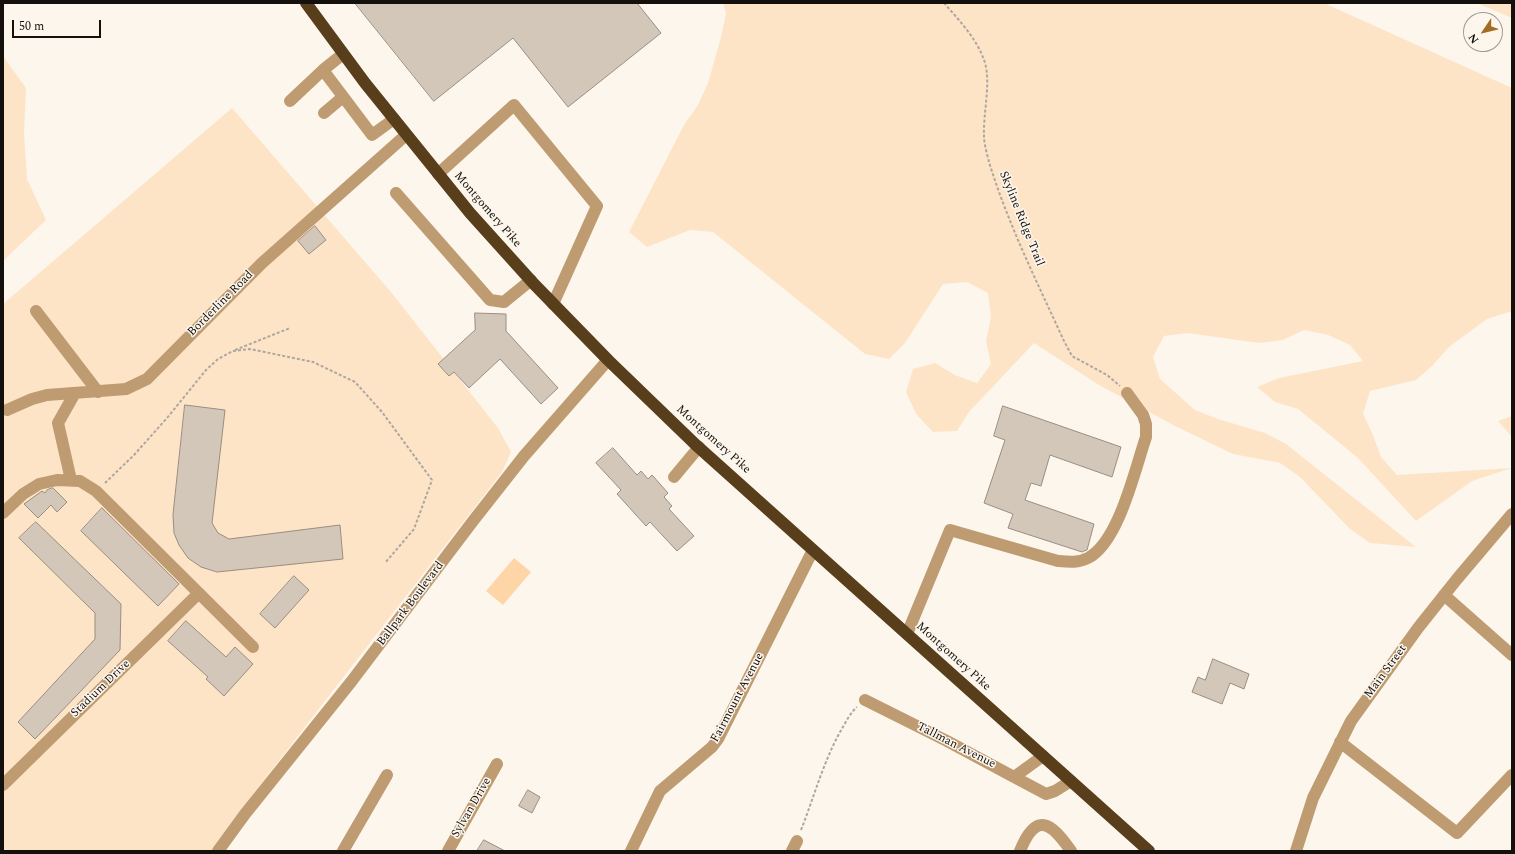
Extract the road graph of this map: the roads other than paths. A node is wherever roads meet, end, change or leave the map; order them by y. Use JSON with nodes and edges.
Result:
{"nodes":[{"id":1,"x":306,"y":3,"type":"edge"},
{"id":2,"x":343,"y":54,"type":"junction"},
{"id":3,"x":323,"y":70,"type":"junction"},
{"id":4,"x":343,"y":97,"type":"junction"},
{"id":5,"x":290,"y":101,"type":"dead end"},
{"id":6,"x":324,"y":113,"type":"dead end"},
{"id":7,"x":394,"y":119,"type":"junction"},
{"id":8,"x":406,"y":135,"type":"junction"},
{"id":9,"x":438,"y":174,"type":"junction"},
{"id":10,"x":396,"y":193,"type":"dead end"},
{"id":11,"x":531,"y":280,"type":"junction"},
{"id":12,"x":553,"y":304,"type":"junction"},
{"id":13,"x":36,"y":310,"type":"dead end"},
{"id":14,"x":608,"y":360,"type":"junction"},
{"id":15,"x":98,"y":392,"type":"junction"},
{"id":16,"x":74,"y":393,"type":"junction"},
{"id":17,"x":1128,"y":393,"type":"road end"},
{"id":18,"x":7,"y":410,"type":"dead end"},
{"id":19,"x":699,"y":447,"type":"junction"},
{"id":20,"x":674,"y":477,"type":"dead end"},
{"id":21,"x":71,"y":480,"type":"junction"},
{"id":22,"x":3,"y":514,"type":"edge"},
{"id":23,"x":1512,"y":514,"type":"edge"},
{"id":24,"x":813,"y":550,"type":"junction"},
{"id":25,"x":199,"y":593,"type":"junction"},
{"id":26,"x":1444,"y":595,"type":"junction"},
{"id":27,"x":907,"y":634,"type":"junction"},
{"id":28,"x":253,"y":647,"type":"dead end"},
{"id":29,"x":1512,"y":656,"type":"edge"},
{"id":30,"x":866,"y":700,"type":"road end"},
{"id":31,"x":1340,"y":742,"type":"junction"},
{"id":32,"x":1043,"y":756,"type":"junction"},
{"id":33,"x":497,"y":764,"type":"dead end"},
{"id":34,"x":387,"y":774,"type":"dead end"},
{"id":35,"x":1512,"y":775,"type":"edge"},
{"id":36,"x":1014,"y":777,"type":"junction"},
{"id":37,"x":1071,"y":781,"type":"junction"},
{"id":38,"x":3,"y":785,"type":"edge"},
{"id":39,"x":218,"y":851,"type":"edge"},
{"id":40,"x":343,"y":851,"type":"edge"},
{"id":41,"x":448,"y":851,"type":"edge"},
{"id":42,"x":631,"y":851,"type":"edge"},
{"id":43,"x":1020,"y":851,"type":"edge"},
{"id":44,"x":1071,"y":851,"type":"edge"},
{"id":45,"x":1149,"y":851,"type":"edge"},
{"id":46,"x":1296,"y":851,"type":"edge"}],
"edges":[{"from":1,"to":2,"type":"highway","name":"Montgomery Pike"},
{"from":2,"to":3,"type":"street"},
{"from":2,"to":7,"type":"highway","name":"Montgomery Pike"},
{"from":3,"to":4,"type":"street"},
{"from":3,"to":5,"type":"street"},
{"from":4,"to":6,"type":"street"},
{"from":4,"to":7,"type":"street"},
{"from":7,"to":8,"type":"highway","name":"Montgomery Pike"},
{"from":8,"to":9,"type":"highway","name":"Montgomery Pike"},
{"from":8,"to":15,"type":"street","name":"Borderline Road"},
{"from":9,"to":11,"type":"highway","name":"Montgomery Pike"},
{"from":9,"to":12,"type":"street"},
{"from":10,"to":11,"type":"street"},
{"from":11,"to":12,"type":"highway","name":"Montgomery Pike"},
{"from":12,"to":14,"type":"highway","name":"Montgomery Pike"},
{"from":13,"to":15,"type":"street"},
{"from":14,"to":19,"type":"highway","name":"Montgomery Pike"},
{"from":14,"to":39,"type":"street","name":"Ballpark Boulevard"},
{"from":15,"to":16,"type":"street","name":"Borderline Road"},
{"from":16,"to":18,"type":"street","name":"Borderline Road"},
{"from":16,"to":21,"type":"street"},
{"from":17,"to":27,"type":"street"},
{"from":19,"to":20,"type":"street"},
{"from":19,"to":24,"type":"highway","name":"Montgomery Pike"},
{"from":21,"to":22,"type":"street"},
{"from":21,"to":25,"type":"street"},
{"from":23,"to":26,"type":"street","name":"Main Street"},
{"from":24,"to":27,"type":"highway","name":"Montgomery Pike"},
{"from":24,"to":42,"type":"street","name":"Fairmount Avenue"},
{"from":25,"to":28,"type":"street"},
{"from":25,"to":38,"type":"street","name":"Stadium Drive"},
{"from":26,"to":29,"type":"street"},
{"from":26,"to":31,"type":"street","name":"Main Street"},
{"from":27,"to":32,"type":"highway","name":"Montgomery Pike"},
{"from":30,"to":36,"type":"street","name":"Tallman Avenue"},
{"from":31,"to":35,"type":"street"},
{"from":31,"to":46,"type":"street","name":"Main Street"},
{"from":32,"to":36,"type":"street"},
{"from":32,"to":37,"type":"highway","name":"Montgomery Pike"},
{"from":33,"to":41,"type":"street","name":"Sylvan Drive"},
{"from":34,"to":40,"type":"street"},
{"from":36,"to":37,"type":"street","name":"Tallman Avenue"},
{"from":37,"to":45,"type":"highway","name":"Montgomery Pike"},
{"from":43,"to":44,"type":"street"}]}
